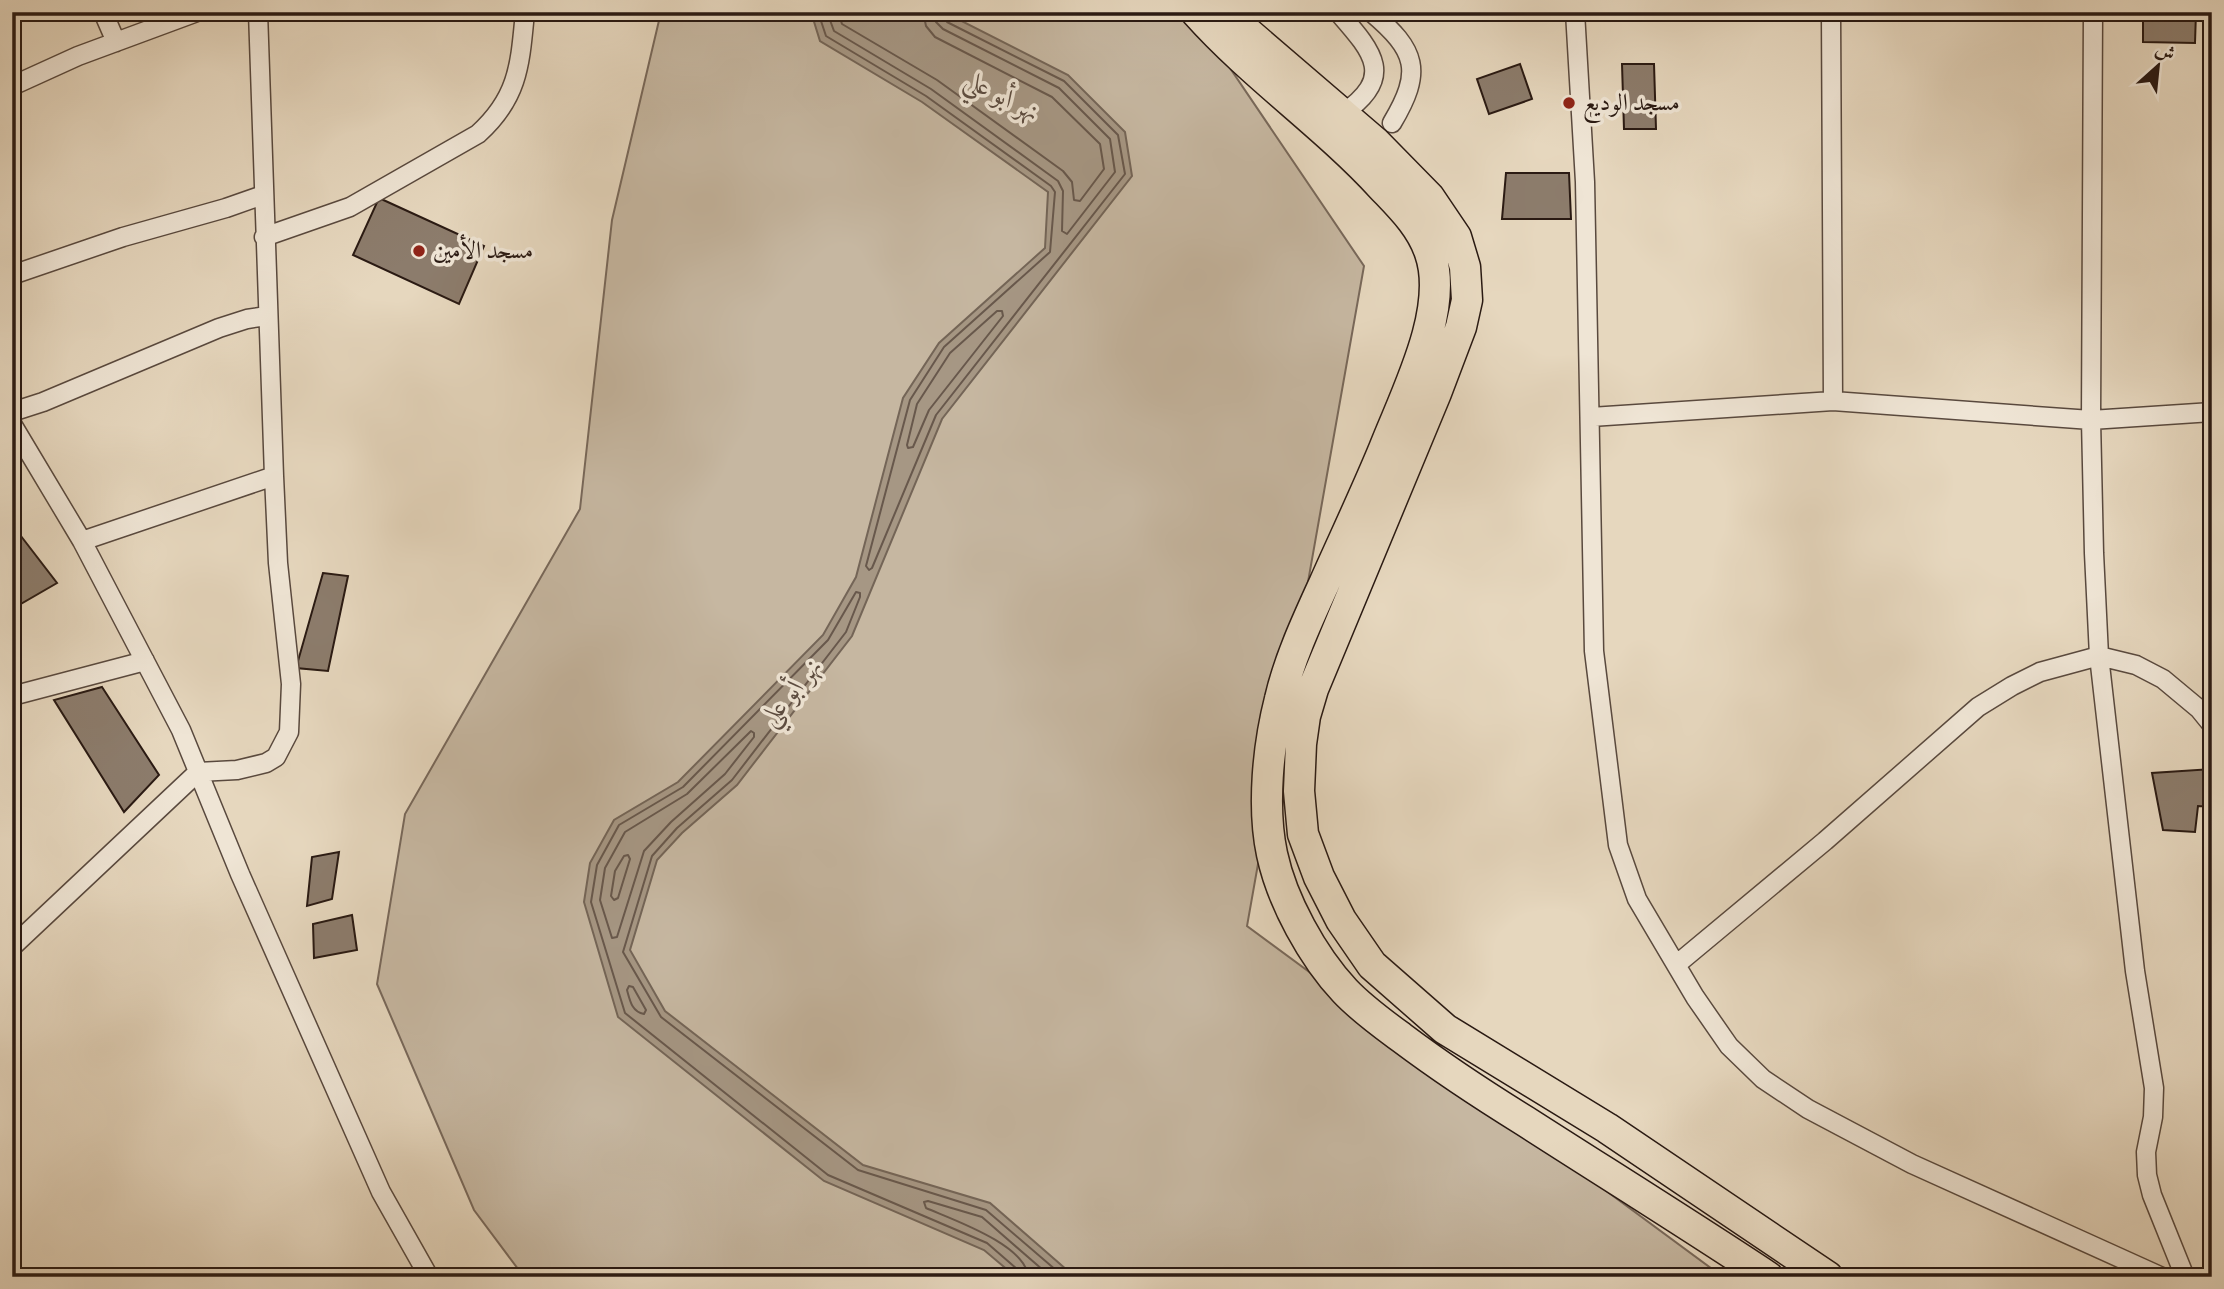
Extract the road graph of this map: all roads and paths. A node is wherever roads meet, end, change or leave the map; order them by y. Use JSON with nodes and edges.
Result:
{"nodes":[{"id":1,"x":103,"y":12,"type":"edge"},
{"id":2,"x":197,"y":12,"type":"edge"},
{"id":3,"x":258,"y":12,"type":"edge"},
{"id":4,"x":525,"y":12,"type":"edge"},
{"id":5,"x":1196,"y":12,"type":"edge"},
{"id":6,"x":1227,"y":12,"type":"edge"},
{"id":7,"x":1338,"y":12,"type":"edge"},
{"id":8,"x":1371,"y":12,"type":"edge"},
{"id":9,"x":1575,"y":12,"type":"edge"},
{"id":10,"x":1831,"y":12,"type":"edge"},
{"id":11,"x":2093,"y":12,"type":"edge"},
{"id":12,"x":116,"y":42,"type":"junction"},
{"id":13,"x":12,"y":86,"type":"edge"},
{"id":14,"x":1342,"y":114,"type":"junction"},
{"id":15,"x":1392,"y":123,"type":"dead end"},
{"id":16,"x":263,"y":195,"type":"junction"},
{"id":17,"x":264,"y":237,"type":"junction"},
{"id":18,"x":12,"y":275,"type":"edge"},
{"id":19,"x":267,"y":316,"type":"junction"},
{"id":20,"x":1833,"y":401,"type":"junction"},
{"id":21,"x":12,"y":412,"type":"edge"},
{"id":22,"x":2212,"y":412,"type":"edge"},
{"id":23,"x":1591,"y":417,"type":"junction"},
{"id":24,"x":2091,"y":421,"type":"junction"},
{"id":25,"x":12,"y":424,"type":"edge"},
{"id":26,"x":274,"y":476,"type":"junction"},
{"id":27,"x":82,"y":541,"type":"junction"},
{"id":28,"x":2099,"y":656,"type":"junction"},
{"id":29,"x":145,"y":661,"type":"junction"},
{"id":30,"x":12,"y":696,"type":"edge"},
{"id":31,"x":2212,"y":725,"type":"edge"},
{"id":32,"x":198,"y":772,"type":"junction"},
{"id":33,"x":12,"y":947,"type":"edge"},
{"id":34,"x":1676,"y":965,"type":"junction"},
{"id":35,"x":1488,"y":1056,"type":"junction"},
{"id":36,"x":1470,"y":1086,"type":"junction"},
{"id":37,"x":1789,"y":1250,"type":"junction"},
{"id":38,"x":429,"y":1277,"type":"edge"},
{"id":39,"x":1770,"y":1277,"type":"edge"},
{"id":40,"x":1828,"y":1277,"type":"edge"},
{"id":41,"x":2162,"y":1277,"type":"edge"},
{"id":42,"x":2185,"y":1277,"type":"edge"}],
"edges":[{"from":1,"to":12,"type":"street"},
{"from":2,"to":12,"type":"street"},
{"from":3,"to":16,"type":"street"},
{"from":4,"to":17,"type":"street"},
{"from":5,"to":36,"type":"main road"},
{"from":6,"to":14,"type":"main road"},
{"from":7,"to":14,"type":"street"},
{"from":8,"to":15,"type":"street"},
{"from":9,"to":23,"type":"street"},
{"from":10,"to":20,"type":"street"},
{"from":11,"to":24,"type":"street"},
{"from":12,"to":13,"type":"street"},
{"from":14,"to":35,"type":"main road"},
{"from":16,"to":17,"type":"street"},
{"from":16,"to":18,"type":"street"},
{"from":17,"to":19,"type":"street"},
{"from":19,"to":21,"type":"street"},
{"from":19,"to":26,"type":"street"},
{"from":20,"to":23,"type":"street"},
{"from":20,"to":24,"type":"street"},
{"from":22,"to":24,"type":"street"},
{"from":23,"to":34,"type":"street"},
{"from":24,"to":28,"type":"street"},
{"from":25,"to":27,"type":"street"},
{"from":26,"to":27,"type":"street"},
{"from":26,"to":32,"type":"street"},
{"from":27,"to":29,"type":"street"},
{"from":28,"to":31,"type":"street"},
{"from":28,"to":34,"type":"street"},
{"from":28,"to":42,"type":"street"},
{"from":29,"to":30,"type":"street"},
{"from":29,"to":32,"type":"street"},
{"from":32,"to":33,"type":"street"},
{"from":32,"to":38,"type":"street"},
{"from":34,"to":41,"type":"street"},
{"from":35,"to":36,"type":"main road"},
{"from":35,"to":37,"type":"main road"},
{"from":36,"to":39,"type":"main road"},
{"from":37,"to":39,"type":"main road"},
{"from":37,"to":40,"type":"main road"}]}
